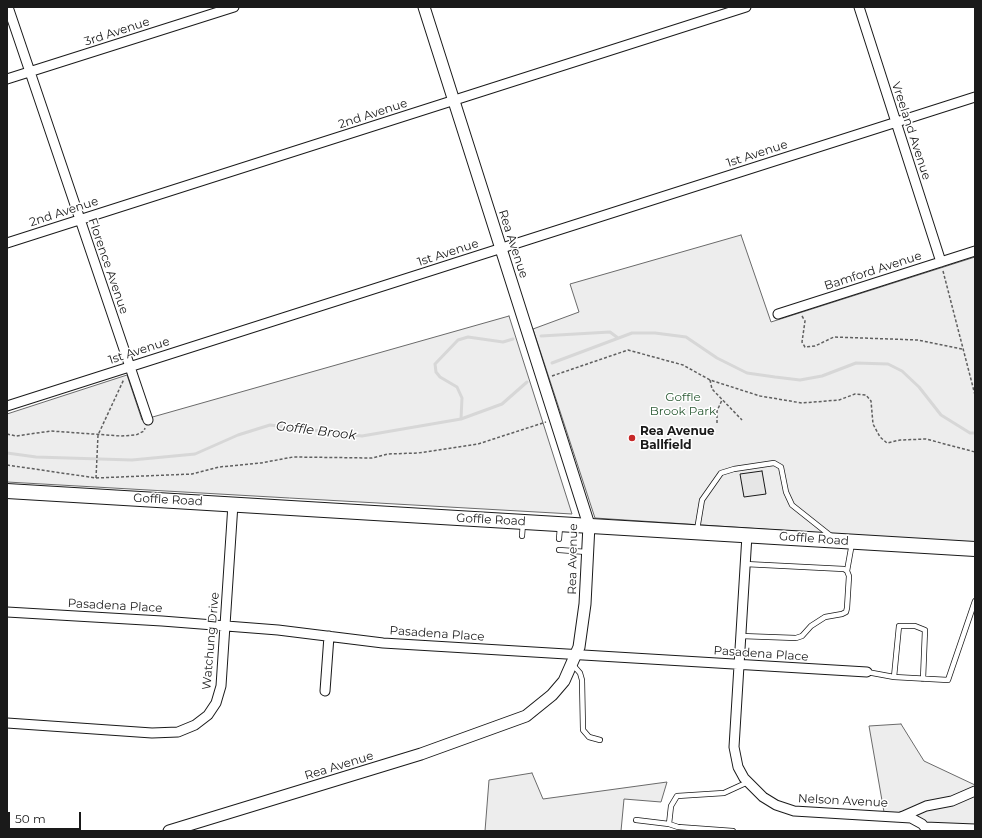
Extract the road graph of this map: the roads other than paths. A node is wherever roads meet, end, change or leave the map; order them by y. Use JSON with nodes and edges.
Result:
{"nodes":[{"id":1,"x":8,"y":7,"type":"edge"},
{"id":2,"x":234,"y":7,"type":"edge"},
{"id":3,"x":424,"y":7,"type":"edge"},
{"id":4,"x":746,"y":7,"type":"edge"},
{"id":5,"x":859,"y":7,"type":"edge"},
{"id":6,"x":30,"y":72,"type":"junction"},
{"id":7,"x":7,"y":80,"type":"edge"},
{"id":8,"x":975,"y":97,"type":"edge"},
{"id":9,"x":454,"y":100,"type":"junction"},
{"id":10,"x":896,"y":122,"type":"junction"},
{"id":11,"x":80,"y":220,"type":"junction"},
{"id":12,"x":7,"y":243,"type":"edge"},
{"id":13,"x":501,"y":248,"type":"junction"},
{"id":14,"x":975,"y":251,"type":"edge"},
{"id":15,"x":941,"y":262,"type":"junction"},
{"id":16,"x":778,"y":314,"type":"dead end"},
{"id":17,"x":130,"y":367,"type":"junction"},
{"id":18,"x":7,"y":406,"type":"edge"},
{"id":19,"x":148,"y":420,"type":"road end"},
{"id":20,"x":7,"y":491,"type":"edge"},
{"id":21,"x":233,"y":504,"type":"junction"},
{"id":22,"x":523,"y":521,"type":"junction"},
{"id":23,"x":560,"y":524,"type":"junction"},
{"id":24,"x":589,"y":525,"type":"junction"},
{"id":25,"x":697,"y":532,"type":"junction"},
{"id":26,"x":747,"y":535,"type":"junction"},
{"id":27,"x":522,"y":536,"type":"dead end"},
{"id":28,"x":559,"y":539,"type":"dead end"},
{"id":29,"x":838,"y":541,"type":"junction"},
{"id":30,"x":852,"y":542,"type":"junction"},
{"id":31,"x":975,"y":549,"type":"edge"},
{"id":32,"x":559,"y":550,"type":"dead end"},
{"id":33,"x":587,"y":552,"type":"junction"},
{"id":34,"x":745,"y":564,"type":"junction"},
{"id":35,"x":847,"y":571,"type":"junction"},
{"id":36,"x":975,"y":601,"type":"edge"},
{"id":37,"x":7,"y":612,"type":"edge"},
{"id":38,"x":225,"y":626,"type":"junction"},
{"id":39,"x":329,"y":636,"type":"junction"},
{"id":40,"x":741,"y":636,"type":"junction"},
{"id":41,"x":574,"y":660,"type":"junction"},
{"id":42,"x":739,"y":664,"type":"junction"},
{"id":43,"x":867,"y":672,"type":"joint"},
{"id":44,"x":894,"y":677,"type":"junction"},
{"id":45,"x":923,"y":679,"type":"junction"},
{"id":46,"x":325,"y":691,"type":"dead end"},
{"id":47,"x":7,"y":723,"type":"edge"},
{"id":48,"x":600,"y":740,"type":"dead end"},
{"id":49,"x":748,"y":782,"type":"junction"},
{"id":50,"x":975,"y":791,"type":"edge"},
{"id":51,"x":900,"y":817,"type":"junction"},
{"id":52,"x":636,"y":820,"type":"dead end"},
{"id":53,"x":669,"y":824,"type":"junction"},
{"id":54,"x":926,"y":829,"type":"edge"},
{"id":55,"x":975,"y":829,"type":"edge"},
{"id":56,"x":169,"y":831,"type":"edge"},
{"id":57,"x":733,"y":831,"type":"edge"}],
"edges":[{"from":1,"to":6,"type":"street","name":"Florence Avenue"},
{"from":2,"to":6,"type":"street","name":"3rd Avenue"},
{"from":3,"to":9,"type":"street","name":"Rea Avenue"},
{"from":4,"to":9,"type":"street","name":"2nd Avenue"},
{"from":5,"to":10,"type":"street","name":"Vreeland Avenue"},
{"from":6,"to":7,"type":"street","name":"3rd Avenue"},
{"from":6,"to":11,"type":"street","name":"Florence Avenue"},
{"from":8,"to":10,"type":"street","name":"1st Avenue"},
{"from":9,"to":11,"type":"street","name":"2nd Avenue"},
{"from":9,"to":13,"type":"street","name":"Rea Avenue"},
{"from":10,"to":13,"type":"street","name":"1st Avenue"},
{"from":10,"to":15,"type":"street","name":"Vreeland Avenue"},
{"from":11,"to":12,"type":"street","name":"2nd Avenue"},
{"from":11,"to":17,"type":"street","name":"Florence Avenue"},
{"from":13,"to":17,"type":"street","name":"1st Avenue"},
{"from":13,"to":24,"type":"street","name":"Rea Avenue"},
{"from":14,"to":15,"type":"street","name":"Bamford Avenue"},
{"from":15,"to":16,"type":"street","name":"Bamford Avenue"},
{"from":17,"to":18,"type":"street","name":"1st Avenue"},
{"from":17,"to":19,"type":"street","name":"Florence Avenue"},
{"from":20,"to":21,"type":"main road","name":"Goffle Road"},
{"from":21,"to":22,"type":"main road","name":"Goffle Road"},
{"from":21,"to":38,"type":"street","name":"Watchung Drive"},
{"from":22,"to":23,"type":"main road","name":"Goffle Road"},
{"from":22,"to":27,"type":"lane"},
{"from":23,"to":24,"type":"main road","name":"Goffle Road"},
{"from":23,"to":28,"type":"lane"},
{"from":24,"to":25,"type":"main road","name":"Goffle Road"},
{"from":24,"to":33,"type":"street","name":"Rea Avenue"},
{"from":25,"to":26,"type":"main road","name":"Goffle Road"},
{"from":25,"to":29,"type":"lane"},
{"from":26,"to":29,"type":"main road","name":"Goffle Road"},
{"from":26,"to":34,"type":"street","name":"Nelson Avenue"},
{"from":29,"to":30,"type":"main road","name":"Goffle Road"},
{"from":30,"to":31,"type":"main road","name":"Goffle Road"},
{"from":30,"to":35,"type":"lane"},
{"from":32,"to":33,"type":"lane"},
{"from":33,"to":41,"type":"street","name":"Rea Avenue"},
{"from":34,"to":35,"type":"lane"},
{"from":34,"to":40,"type":"street","name":"Nelson Avenue"},
{"from":35,"to":40,"type":"lane"},
{"from":36,"to":45,"type":"lane"},
{"from":37,"to":38,"type":"street","name":"Pasadena Place"},
{"from":38,"to":39,"type":"street","name":"Pasadena Place"},
{"from":38,"to":47,"type":"street","name":"Watchung Drive"},
{"from":39,"to":41,"type":"street","name":"Pasadena Place"},
{"from":39,"to":46,"type":"street"},
{"from":40,"to":42,"type":"street","name":"Nelson Avenue"},
{"from":41,"to":42,"type":"street","name":"Pasadena Place"},
{"from":41,"to":48,"type":"lane"},
{"from":41,"to":56,"type":"street","name":"Rea Avenue"},
{"from":42,"to":43,"type":"street","name":"Pasadena Place"},
{"from":42,"to":49,"type":"street","name":"Nelson Avenue"},
{"from":43,"to":44,"type":"lane"},
{"from":44,"to":45,"type":"lane"},
{"from":44,"to":45,"type":"lane"},
{"from":49,"to":51,"type":"street","name":"Nelson Avenue"},
{"from":49,"to":53,"type":"lane"},
{"from":50,"to":51,"type":"street"},
{"from":51,"to":54,"type":"street","name":"Nelson Avenue"},
{"from":52,"to":53,"type":"lane"},
{"from":53,"to":57,"type":"lane"},
{"from":54,"to":55,"type":"street"}]}
